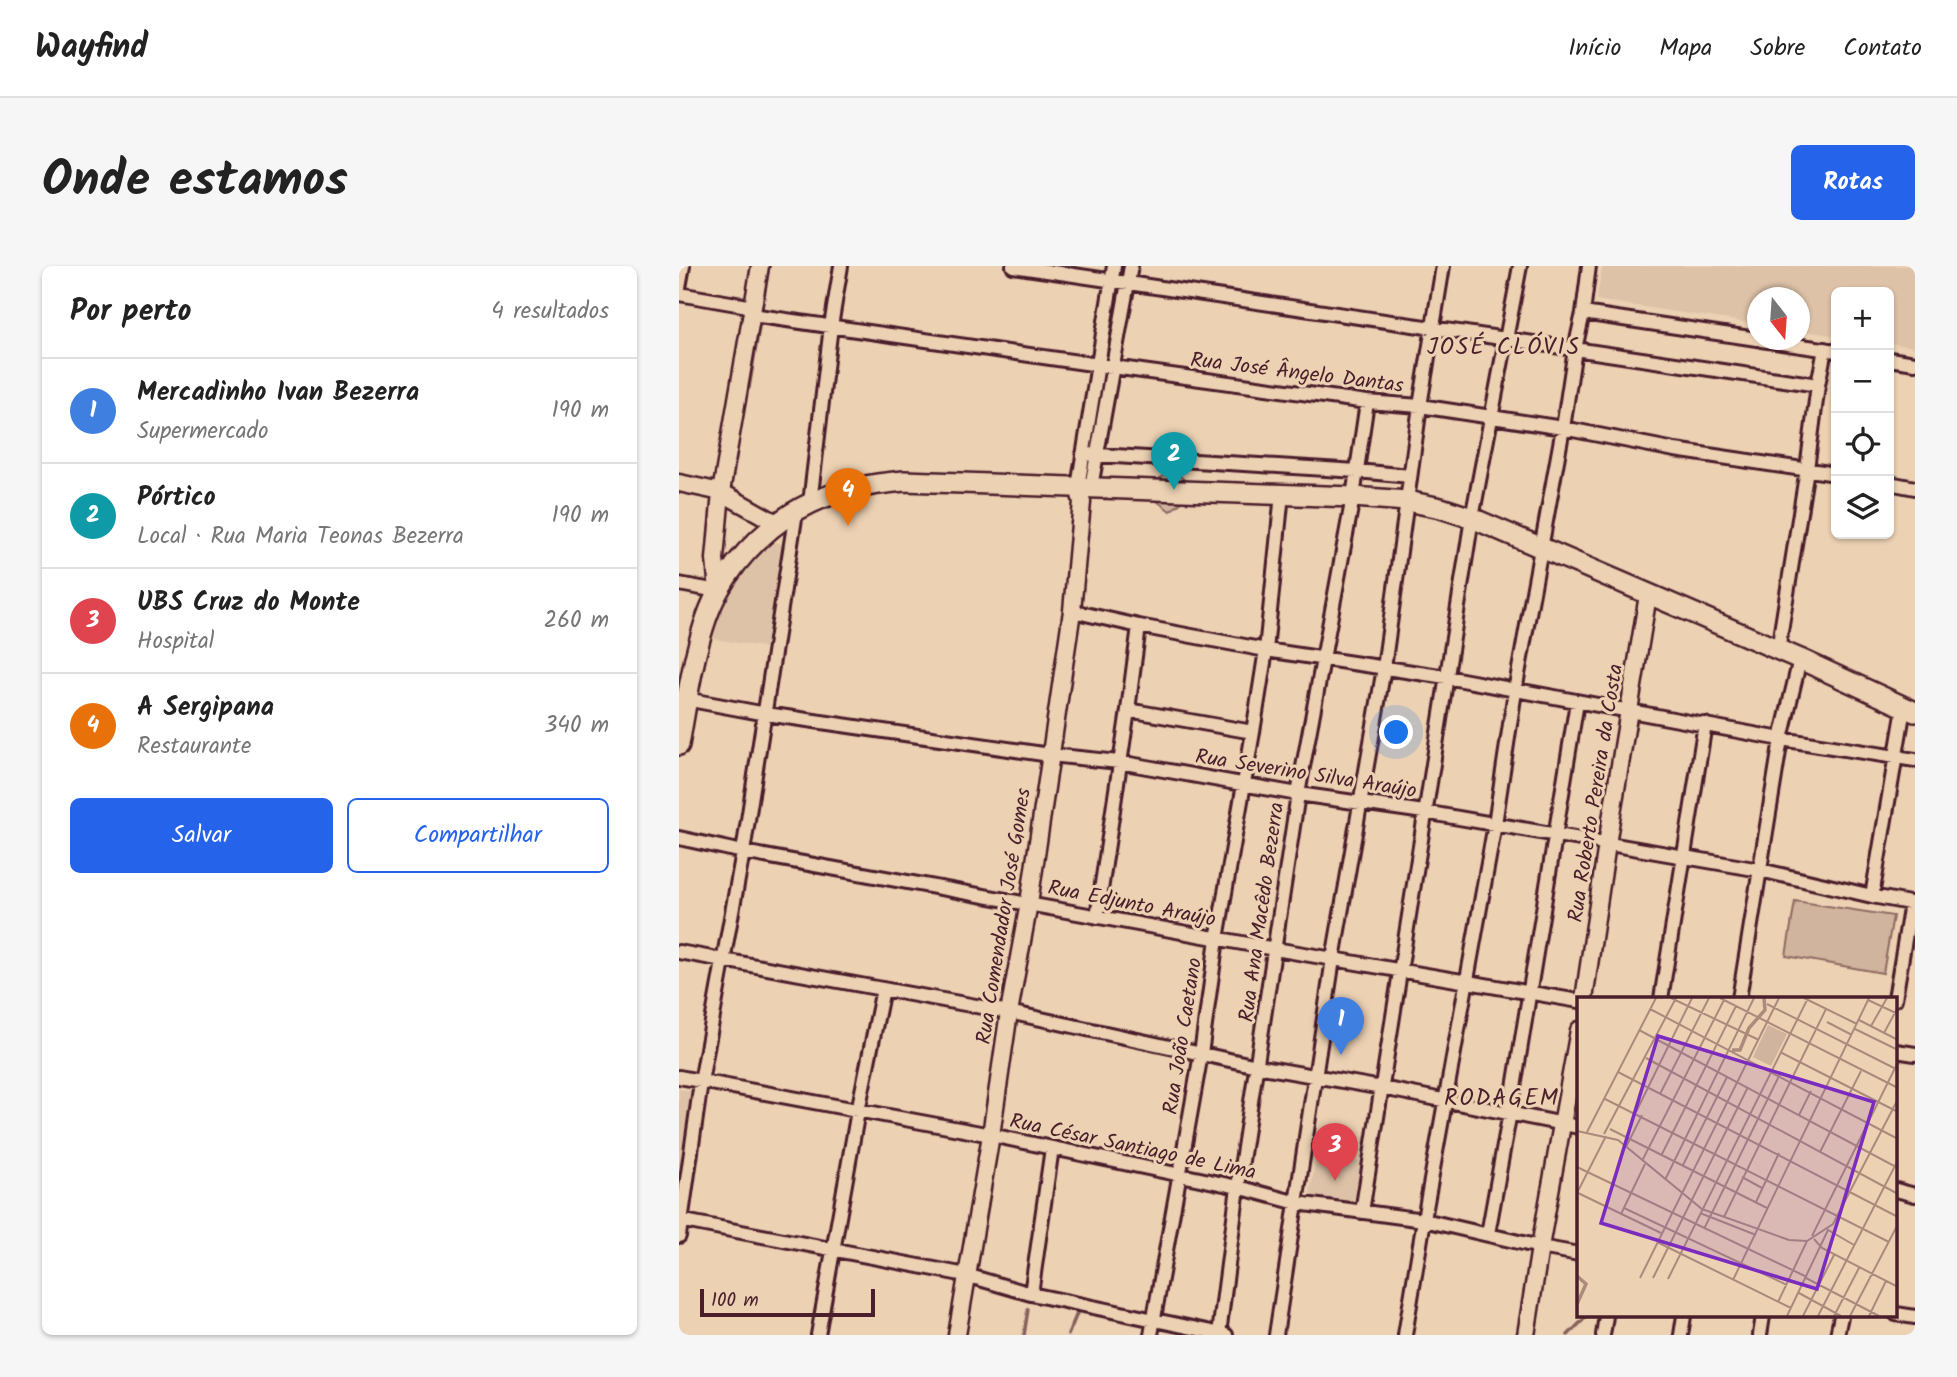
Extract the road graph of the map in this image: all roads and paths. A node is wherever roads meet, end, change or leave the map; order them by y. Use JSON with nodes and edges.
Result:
{"nodes":[{"id":1,"x":683,"y":266,"type":"edge"},
{"id":2,"x":760,"y":266,"type":"edge"},
{"id":3,"x":841,"y":266,"type":"edge"},
{"id":4,"x":1013,"y":266,"type":"edge"},
{"id":5,"x":1114,"y":266,"type":"edge"},
{"id":6,"x":1131,"y":266,"type":"edge"},
{"id":7,"x":1443,"y":266,"type":"edge"},
{"id":8,"x":1520,"y":266,"type":"edge"},
{"id":9,"x":1588,"y":266,"type":"edge"},
{"id":10,"x":1112,"y":280,"type":"junction"},
{"id":11,"x":1129,"y":282,"type":"junction"},
{"id":12,"x":679,"y":288,"type":"edge"},
{"id":13,"x":679,"y":293,"type":"edge"},
{"id":14,"x":753,"y":311,"type":"junction"},
{"id":15,"x":1583,"y":313,"type":"junction"},
{"id":16,"x":831,"y":326,"type":"junction"},
{"id":17,"x":1433,"y":328,"type":"junction"},
{"id":18,"x":1747,"y":337,"type":"edge"},
{"id":19,"x":1506,"y":340,"type":"junction"},
{"id":20,"x":1810,"y":347,"type":"edge"},
{"id":21,"x":1575,"y":349,"type":"junction"},
{"id":22,"x":1831,"y":350,"type":"edge"},
{"id":23,"x":1894,"y":360,"type":"edge"},
{"id":24,"x":1915,"y":363,"type":"edge"},
{"id":25,"x":1099,"y":365,"type":"junction"},
{"id":26,"x":1113,"y":367,"type":"junction"},
{"id":27,"x":1818,"y":385,"type":"junction"},
{"id":28,"x":1367,"y":402,"type":"junction"},
{"id":29,"x":1420,"y":407,"type":"junction"},
{"id":30,"x":1491,"y":418,"type":"junction"},
{"id":31,"x":1563,"y":428,"type":"junction"},
{"id":32,"x":1083,"y":454,"type":"junction"},
{"id":33,"x":1097,"y":455,"type":"junction"},
{"id":34,"x":1807,"y":469,"type":"junction"},
{"id":35,"x":1357,"y":471,"type":"junction"},
{"id":36,"x":1831,"y":473,"type":"edge"},
{"id":37,"x":1410,"y":477,"type":"junction"},
{"id":38,"x":679,"y":483,"type":"edge"},
{"id":39,"x":1894,"y":484,"type":"edge"},
{"id":40,"x":1915,"y":488,"type":"edge"},
{"id":41,"x":721,"y":492,"type":"junction"},
{"id":42,"x":1084,"y":492,"type":"junction"},
{"id":43,"x":1282,"y":494,"type":"junction"},
{"id":44,"x":1353,"y":497,"type":"junction"},
{"id":45,"x":1407,"y":501,"type":"junction"},
{"id":46,"x":803,"y":508,"type":"junction"},
{"id":47,"x":1472,"y":518,"type":"junction"},
{"id":48,"x":778,"y":524,"type":"junction"},
{"id":49,"x":1541,"y":547,"type":"junction"},
{"id":50,"x":679,"y":584,"type":"edge"},
{"id":51,"x":718,"y":591,"type":"junction"},
{"id":52,"x":1648,"y":595,"type":"junction"},
{"id":53,"x":1072,"y":611,"type":"junction"},
{"id":54,"x":1139,"y":626,"type":"junction"},
{"id":55,"x":1266,"y":650,"type":"junction"},
{"id":56,"x":1778,"y":650,"type":"junction"},
{"id":57,"x":1324,"y":659,"type":"junction"},
{"id":58,"x":1800,"y":659,"type":"junction"},
{"id":59,"x":1384,"y":668,"type":"junction"},
{"id":60,"x":1445,"y":677,"type":"junction"},
{"id":61,"x":1515,"y":691,"type":"junction"},
{"id":62,"x":683,"y":699,"type":"edge"},
{"id":63,"x":1577,"y":702,"type":"junction"},
{"id":64,"x":1128,"y":709,"type":"junction"},
{"id":65,"x":1910,"y":710,"type":"edge"},
{"id":66,"x":1629,"y":711,"type":"junction"},
{"id":67,"x":766,"y":714,"type":"junction"},
{"id":68,"x":1705,"y":724,"type":"junction"},
{"id":69,"x":1253,"y":732,"type":"junction"},
{"id":70,"x":1781,"y":739,"type":"junction"},
{"id":71,"x":679,"y":745,"type":"edge"},
{"id":72,"x":1050,"y":755,"type":"junction"},
{"id":73,"x":1895,"y":758,"type":"junction"},
{"id":74,"x":1915,"y":760,"type":"edge"},
{"id":75,"x":1119,"y":762,"type":"junction"},
{"id":76,"x":1244,"y":783,"type":"junction"},
{"id":77,"x":1298,"y":794,"type":"junction"},
{"id":78,"x":1360,"y":803,"type":"junction"},
{"id":79,"x":1424,"y":812,"type":"junction"},
{"id":80,"x":1495,"y":824,"type":"junction"},
{"id":81,"x":1555,"y":835,"type":"junction"},
{"id":82,"x":679,"y":838,"type":"edge"},
{"id":83,"x":1607,"y":844,"type":"junction"},
{"id":84,"x":743,"y":852,"type":"junction"},
{"id":85,"x":1684,"y":857,"type":"junction"},
{"id":86,"x":1760,"y":870,"type":"junction"},
{"id":87,"x":1871,"y":896,"type":"junction"},
{"id":88,"x":1029,"y":903,"type":"junction"},
{"id":89,"x":1913,"y":904,"type":"edge"},
{"id":90,"x":1097,"y":917,"type":"junction"},
{"id":91,"x":1217,"y":939,"type":"junction"},
{"id":92,"x":1275,"y":949,"type":"junction"},
{"id":93,"x":679,"y":952,"type":"edge"},
{"id":94,"x":1333,"y":959,"type":"junction"},
{"id":95,"x":723,"y":960,"type":"junction"},
{"id":96,"x":1401,"y":971,"type":"junction"},
{"id":97,"x":1467,"y":981,"type":"junction"},
{"id":98,"x":883,"y":989,"type":"junction"},
{"id":99,"x":1530,"y":992,"type":"junction"},
{"id":100,"x":1584,"y":997,"type":"edge"},
{"id":101,"x":1661,"y":997,"type":"edge"},
{"id":102,"x":1739,"y":997,"type":"edge"},
{"id":103,"x":1895,"y":997,"type":"edge"},
{"id":104,"x":1577,"y":1001,"type":"edge"},
{"id":105,"x":1009,"y":1012,"type":"junction"},
{"id":106,"x":1577,"y":1041,"type":"edge"},
{"id":107,"x":1897,"y":1051,"type":"edge"},
{"id":108,"x":1201,"y":1054,"type":"junction"},
{"id":109,"x":1915,"y":1054,"type":"edge"},
{"id":110,"x":1257,"y":1066,"type":"junction"},
{"id":111,"x":679,"y":1077,"type":"edge"},
{"id":112,"x":1315,"y":1077,"type":"junction"},
{"id":113,"x":701,"y":1082,"type":"junction"},
{"id":114,"x":1382,"y":1087,"type":"junction"},
{"id":115,"x":1446,"y":1101,"type":"junction"},
{"id":116,"x":858,"y":1111,"type":"junction"},
{"id":117,"x":1510,"y":1112,"type":"junction"},
{"id":118,"x":1562,"y":1124,"type":"junction"},
{"id":119,"x":1577,"y":1127,"type":"edge"},
{"id":120,"x":991,"y":1135,"type":"junction"},
{"id":121,"x":1052,"y":1148,"type":"junction"},
{"id":122,"x":1179,"y":1175,"type":"junction"},
{"id":123,"x":1238,"y":1187,"type":"junction"},
{"id":124,"x":1897,"y":1190,"type":"edge"},
{"id":125,"x":1915,"y":1195,"type":"edge"},
{"id":126,"x":1297,"y":1203,"type":"junction"},
{"id":127,"x":1361,"y":1212,"type":"junction"},
{"id":128,"x":680,"y":1220,"type":"edge"},
{"id":129,"x":1423,"y":1220,"type":"junction"},
{"id":130,"x":1488,"y":1234,"type":"junction"},
{"id":131,"x":679,"y":1236,"type":"edge"},
{"id":132,"x":1539,"y":1247,"type":"junction"},
{"id":133,"x":835,"y":1251,"type":"junction"},
{"id":134,"x":1577,"y":1254,"type":"edge"},
{"id":135,"x":966,"y":1275,"type":"junction"},
{"id":136,"x":1031,"y":1294,"type":"junction"},
{"id":137,"x":1897,"y":1314,"type":"edge"},
{"id":138,"x":1915,"y":1317,"type":"edge"},
{"id":139,"x":1153,"y":1320,"type":"junction"},
{"id":140,"x":1222,"y":1334,"type":"edge"},
{"id":141,"x":818,"y":1335,"type":"edge"},
{"id":142,"x":957,"y":1335,"type":"edge"},
{"id":143,"x":1151,"y":1335,"type":"edge"},
{"id":144,"x":1276,"y":1335,"type":"edge"},
{"id":145,"x":1405,"y":1335,"type":"edge"},
{"id":146,"x":1526,"y":1335,"type":"edge"}],
"edges":[{"from":1,"to":12,"type":"street"},
{"from":2,"to":14,"type":"street"},
{"from":3,"to":16,"type":"street"},
{"from":4,"to":10,"type":"street"},
{"from":5,"to":10,"type":"street"},
{"from":6,"to":11,"type":"street"},
{"from":7,"to":17,"type":"street"},
{"from":8,"to":19,"type":"street"},
{"from":9,"to":15,"type":"street"},
{"from":10,"to":11,"type":"street"},
{"from":10,"to":25,"type":"street"},
{"from":11,"to":17,"type":"street"},
{"from":11,"to":26,"type":"street"},
{"from":13,"to":14,"type":"street","name":"Rua José Ângelo Dantas"},
{"from":14,"to":16,"type":"street","name":"Rua José Ângelo Dantas"},
{"from":14,"to":41,"type":"street"},
{"from":15,"to":18,"type":"street"},
{"from":15,"to":21,"type":"street"},
{"from":16,"to":25,"type":"street","name":"Rua José Ângelo Dantas"},
{"from":16,"to":46,"type":"street"},
{"from":17,"to":19,"type":"street"},
{"from":17,"to":29,"type":"street"},
{"from":19,"to":21,"type":"street"},
{"from":19,"to":30,"type":"street"},
{"from":20,"to":22,"type":"street"},
{"from":21,"to":27,"type":"street"},
{"from":21,"to":31,"type":"street"},
{"from":22,"to":27,"type":"street"},
{"from":23,"to":24,"type":"street"},
{"from":25,"to":26,"type":"street","name":"Rua José Ângelo Dantas"},
{"from":25,"to":32,"type":"street"},
{"from":26,"to":28,"type":"street","name":"Rua José Ângelo Dantas"},
{"from":26,"to":33,"type":"street"},
{"from":27,"to":34,"type":"street"},
{"from":28,"to":29,"type":"street","name":"Rua José Ângelo Dantas"},
{"from":28,"to":35,"type":"street","name":"Rua Ana Macêdo Bezerra"},
{"from":29,"to":30,"type":"street","name":"Rua José Ângelo Dantas"},
{"from":29,"to":37,"type":"street"},
{"from":30,"to":31,"type":"street","name":"Rua José Ângelo Dantas"},
{"from":30,"to":47,"type":"street"},
{"from":31,"to":34,"type":"street","name":"Rua José Ângelo Dantas"},
{"from":31,"to":49,"type":"street"},
{"from":32,"to":33,"type":"street"},
{"from":32,"to":42,"type":"street"},
{"from":33,"to":35,"type":"street"},
{"from":33,"to":42,"type":"street"},
{"from":34,"to":36,"type":"street","name":"Rua José Ângelo Dantas"},
{"from":34,"to":56,"type":"street"},
{"from":35,"to":37,"type":"street"},
{"from":35,"to":44,"type":"street","name":"Rua Ana Macêdo Bezerra"},
{"from":37,"to":45,"type":"street"},
{"from":38,"to":41,"type":"street"},
{"from":39,"to":40,"type":"street"},
{"from":41,"to":48,"type":"street"},
{"from":41,"to":51,"type":"street"},
{"from":42,"to":43,"type":"main road"},
{"from":42,"to":46,"type":"main road"},
{"from":42,"to":53,"type":"street","name":"Rua Comendador José Gomes"},
{"from":43,"to":44,"type":"main road"},
{"from":43,"to":55,"type":"street","name":"Rua João Caetano"},
{"from":44,"to":45,"type":"main road"},
{"from":44,"to":57,"type":"street","name":"Rua Ana Macêdo Bezerra"},
{"from":45,"to":47,"type":"main road"},
{"from":45,"to":59,"type":"street"},
{"from":46,"to":48,"type":"main road"},
{"from":46,"to":67,"type":"street"},
{"from":47,"to":49,"type":"main road"},
{"from":47,"to":60,"type":"street"},
{"from":48,"to":51,"type":"main road"},
{"from":49,"to":52,"type":"main road"},
{"from":49,"to":61,"type":"street"},
{"from":50,"to":51,"type":"street"},
{"from":51,"to":62,"type":"main road"},
{"from":52,"to":56,"type":"main road"},
{"from":52,"to":66,"type":"street","name":"Rua Roberto Pereira da Costa"},
{"from":53,"to":54,"type":"street"},
{"from":53,"to":72,"type":"street","name":"Rua Comendador José Gomes"},
{"from":54,"to":55,"type":"street"},
{"from":54,"to":64,"type":"street"},
{"from":55,"to":57,"type":"street"},
{"from":55,"to":69,"type":"street","name":"Rua João Caetano"},
{"from":56,"to":58,"type":"main road"},
{"from":57,"to":59,"type":"street"},
{"from":57,"to":77,"type":"street","name":"Rua Ana Macêdo Bezerra"},
{"from":58,"to":65,"type":"main road"},
{"from":58,"to":70,"type":"street"},
{"from":59,"to":60,"type":"street"},
{"from":59,"to":78,"type":"street"},
{"from":60,"to":61,"type":"street"},
{"from":60,"to":79,"type":"street"},
{"from":61,"to":63,"type":"street"},
{"from":61,"to":80,"type":"street"},
{"from":62,"to":67,"type":"street","name":"Rua Severino Silva Araújo"},
{"from":62,"to":71,"type":"main road"},
{"from":63,"to":66,"type":"street"},
{"from":63,"to":81,"type":"street"},
{"from":64,"to":69,"type":"street"},
{"from":64,"to":75,"type":"street"},
{"from":65,"to":73,"type":"street"},
{"from":66,"to":68,"type":"street"},
{"from":66,"to":83,"type":"street","name":"Rua Roberto Pereira da Costa"},
{"from":67,"to":72,"type":"street","name":"Rua Severino Silva Araújo"},
{"from":67,"to":84,"type":"street"},
{"from":68,"to":70,"type":"street"},
{"from":68,"to":85,"type":"street"},
{"from":69,"to":76,"type":"street","name":"Rua João Caetano"},
{"from":70,"to":73,"type":"street"},
{"from":70,"to":86,"type":"street"},
{"from":72,"to":75,"type":"street","name":"Rua Severino Silva Araújo"},
{"from":72,"to":88,"type":"street","name":"Rua Comendador José Gomes"},
{"from":73,"to":74,"type":"street"},
{"from":73,"to":87,"type":"street"},
{"from":75,"to":76,"type":"street","name":"Rua Severino Silva Araújo"},
{"from":75,"to":90,"type":"street"},
{"from":76,"to":77,"type":"street","name":"Rua Severino Silva Araújo"},
{"from":76,"to":91,"type":"street","name":"Rua João Caetano"},
{"from":77,"to":78,"type":"street","name":"Rua Severino Silva Araújo"},
{"from":77,"to":92,"type":"street","name":"Rua Ana Macêdo Bezerra"},
{"from":78,"to":79,"type":"street","name":"Rua Severino Silva Araújo"},
{"from":78,"to":94,"type":"street"},
{"from":79,"to":80,"type":"street","name":"Rua Severino Silva Araújo"},
{"from":79,"to":96,"type":"street"},
{"from":80,"to":81,"type":"street","name":"Rua Severino Silva Araújo"},
{"from":80,"to":97,"type":"street"},
{"from":81,"to":83,"type":"street","name":"Rua Severino Silva Araújo"},
{"from":81,"to":99,"type":"street"},
{"from":82,"to":84,"type":"street","name":"Rua Edjunto Araújo"},
{"from":83,"to":85,"type":"street","name":"Rua Severino Silva Araújo"},
{"from":83,"to":100,"type":"street","name":"Rua Roberto Pereira da Costa"},
{"from":84,"to":88,"type":"street","name":"Rua Edjunto Araújo"},
{"from":84,"to":95,"type":"street"},
{"from":85,"to":86,"type":"street","name":"Rua Severino Silva Araújo"},
{"from":85,"to":101,"type":"street"},
{"from":86,"to":87,"type":"street","name":"Rua Severino Silva Araújo"},
{"from":86,"to":102,"type":"street"},
{"from":87,"to":89,"type":"street","name":"Rua Severino Silva Araújo"},
{"from":88,"to":90,"type":"street","name":"Rua Edjunto Araújo"},
{"from":88,"to":105,"type":"street","name":"Rua Comendador José Gomes"},
{"from":89,"to":103,"type":"street"},
{"from":90,"to":91,"type":"street","name":"Rua Edjunto Araújo"},
{"from":91,"to":92,"type":"street","name":"Rua Edjunto Araújo"},
{"from":91,"to":108,"type":"street","name":"Rua João Caetano"},
{"from":92,"to":94,"type":"street","name":"Rua Edjunto Araújo"},
{"from":92,"to":110,"type":"street","name":"Rua Ana Macêdo Bezerra"},
{"from":93,"to":95,"type":"street"},
{"from":94,"to":96,"type":"street","name":"Rua Edjunto Araújo"},
{"from":94,"to":112,"type":"street"},
{"from":95,"to":98,"type":"street"},
{"from":95,"to":113,"type":"street"},
{"from":96,"to":97,"type":"street","name":"Rua Edjunto Araújo"},
{"from":96,"to":114,"type":"street"},
{"from":97,"to":99,"type":"street","name":"Rua Edjunto Araújo"},
{"from":97,"to":115,"type":"street"},
{"from":98,"to":105,"type":"street"},
{"from":98,"to":116,"type":"street"},
{"from":99,"to":104,"type":"street","name":"Rua Edjunto Araújo"},
{"from":99,"to":117,"type":"street"},
{"from":105,"to":108,"type":"street"},
{"from":105,"to":120,"type":"street","name":"Rua Comendador José Gomes"},
{"from":106,"to":118,"type":"street"},
{"from":107,"to":109,"type":"street"},
{"from":108,"to":110,"type":"street"},
{"from":108,"to":122,"type":"street","name":"Rua João Caetano"},
{"from":110,"to":112,"type":"street"},
{"from":110,"to":123,"type":"street","name":"Rua Ana Macêdo Bezerra"},
{"from":111,"to":113,"type":"street","name":"Rua César Santiago de Lima"},
{"from":112,"to":114,"type":"street"},
{"from":112,"to":126,"type":"street"},
{"from":113,"to":116,"type":"street","name":"Rua César Santiago de Lima"},
{"from":113,"to":128,"type":"street"},
{"from":114,"to":115,"type":"street"},
{"from":114,"to":127,"type":"street"},
{"from":115,"to":117,"type":"street"},
{"from":115,"to":129,"type":"street"},
{"from":116,"to":120,"type":"street","name":"Rua César Santiago de Lima"},
{"from":116,"to":133,"type":"street"},
{"from":117,"to":118,"type":"street"},
{"from":117,"to":130,"type":"street"},
{"from":118,"to":119,"type":"street"},
{"from":118,"to":132,"type":"street"},
{"from":120,"to":121,"type":"street","name":"Rua César Santiago de Lima"},
{"from":120,"to":135,"type":"street","name":"Rua Comendador José Gomes"},
{"from":121,"to":122,"type":"street","name":"Rua César Santiago de Lima"},
{"from":121,"to":136,"type":"street"},
{"from":122,"to":123,"type":"street","name":"Rua César Santiago de Lima"},
{"from":122,"to":139,"type":"street","name":"Rua João Caetano"},
{"from":123,"to":126,"type":"street","name":"Rua César Santiago de Lima"},
{"from":123,"to":140,"type":"street","name":"Rua Ana Macêdo Bezerra"},
{"from":124,"to":125,"type":"street"},
{"from":126,"to":127,"type":"street","name":"Rua César Santiago de Lima"},
{"from":126,"to":144,"type":"street"},
{"from":127,"to":129,"type":"street","name":"Rua César Santiago de Lima"},
{"from":128,"to":131,"type":"street"},
{"from":128,"to":133,"type":"street"},
{"from":129,"to":130,"type":"street","name":"Rua César Santiago de Lima"},
{"from":129,"to":145,"type":"street"},
{"from":130,"to":132,"type":"street","name":"Rua César Santiago de Lima"},
{"from":132,"to":134,"type":"street","name":"Rua César Santiago de Lima"},
{"from":132,"to":146,"type":"street"},
{"from":133,"to":135,"type":"street"},
{"from":133,"to":141,"type":"street"},
{"from":135,"to":136,"type":"street"},
{"from":135,"to":142,"type":"street","name":"Rua Comendador José Gomes"},
{"from":136,"to":139,"type":"street"},
{"from":137,"to":138,"type":"street"},
{"from":139,"to":140,"type":"street"},
{"from":139,"to":143,"type":"street","name":"Rua João Caetano"}]}
